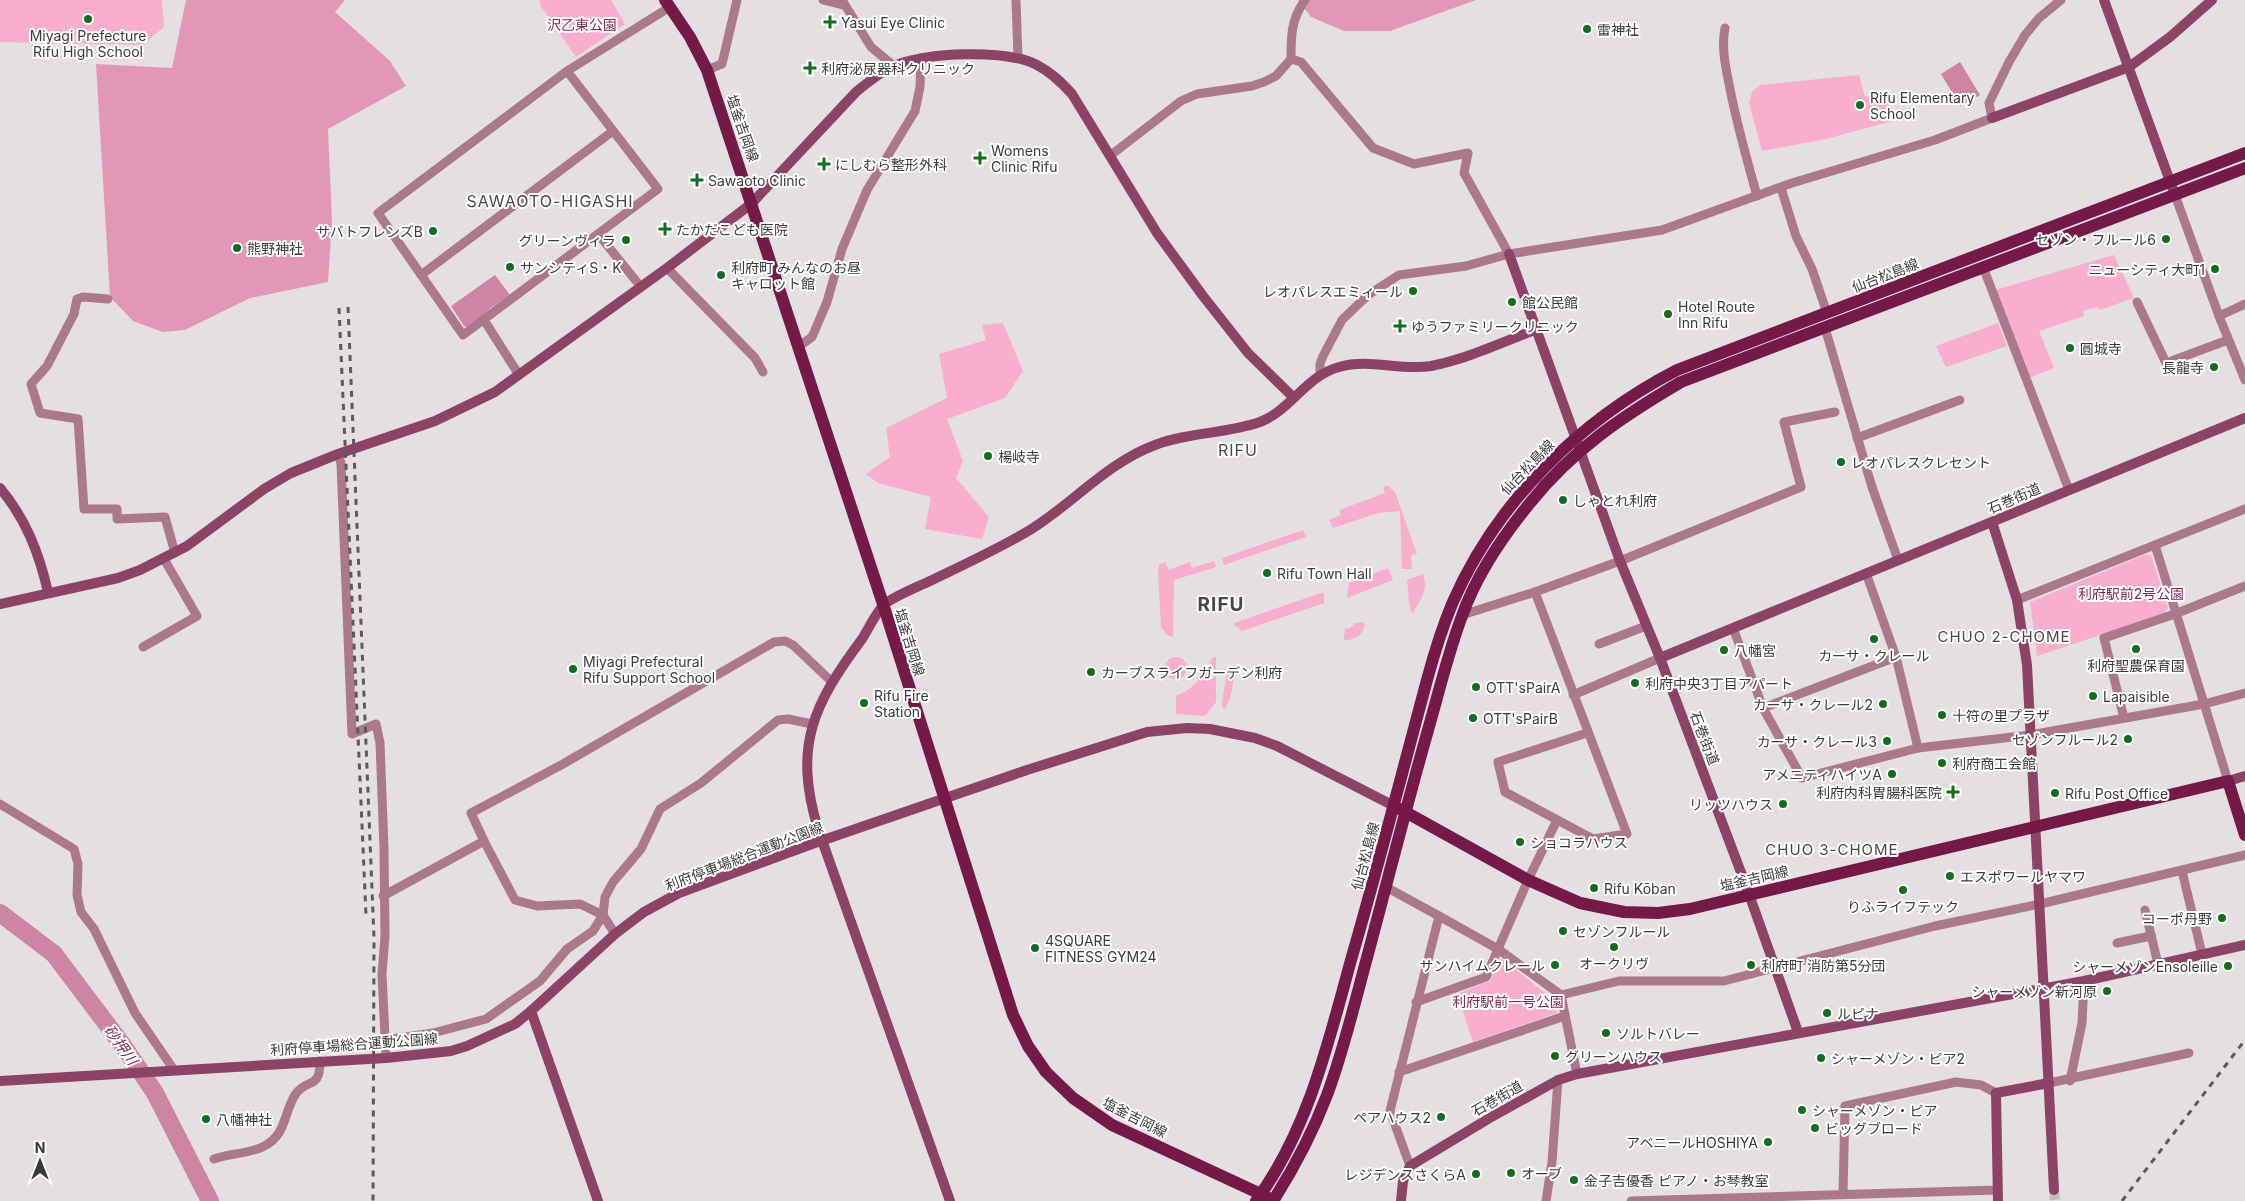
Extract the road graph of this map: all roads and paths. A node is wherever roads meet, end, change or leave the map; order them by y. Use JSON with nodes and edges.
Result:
{"nodes":[{"id":1,"x":737,"y":0,"type":"edge"},
{"id":2,"x":823,"y":0,"type":"edge"},
{"id":3,"x":1016,"y":0,"type":"edge"},
{"id":4,"x":1305,"y":0,"type":"edge"},
{"id":5,"x":2061,"y":0,"type":"edge"},
{"id":6,"x":2104,"y":0,"type":"edge"},
{"id":7,"x":2212,"y":0,"type":"edge"},
{"id":8,"x":842,"y":2,"type":"edge"},
{"id":9,"x":667,"y":3,"type":"edge"},
{"id":10,"x":1725,"y":28,"type":"dead end"},
{"id":11,"x":921,"y":58,"type":"junction"},
{"id":12,"x":1018,"y":58,"type":"junction"},
{"id":13,"x":1292,"y":59,"type":"junction"},
{"id":14,"x":894,"y":66,"type":"junction"},
{"id":15,"x":2129,"y":67,"type":"junction"},
{"id":16,"x":707,"y":70,"type":"junction"},
{"id":17,"x":567,"y":71,"type":"junction"},
{"id":18,"x":1992,"y":118,"type":"junction"},
{"id":19,"x":613,"y":131,"type":"junction"},
{"id":20,"x":2245,"y":153,"type":"edge"},
{"id":21,"x":1111,"y":154,"type":"junction"},
{"id":22,"x":2245,"y":168,"type":"edge"},
{"id":23,"x":2171,"y":182,"type":"junction"},
{"id":24,"x":1781,"y":188,"type":"junction"},
{"id":25,"x":2175,"y":195,"type":"junction"},
{"id":26,"x":1756,"y":196,"type":"junction"},
{"id":27,"x":751,"y":204,"type":"junction"},
{"id":28,"x":598,"y":234,"type":"junction"},
{"id":29,"x":1509,"y":254,"type":"junction"},
{"id":30,"x":667,"y":268,"type":"junction"},
{"id":31,"x":1982,"y":268,"type":"junction"},
{"id":32,"x":421,"y":275,"type":"junction"},
{"id":33,"x":640,"y":286,"type":"junction"},
{"id":34,"x":108,"y":299,"type":"dead end"},
{"id":35,"x":2137,"y":302,"type":"dead end"},
{"id":36,"x":2245,"y":304,"type":"edge"},
{"id":37,"x":1827,"y":313,"type":"junction"},
{"id":38,"x":2219,"y":316,"type":"junction"},
{"id":39,"x":484,"y":320,"type":"junction"},
{"id":40,"x":1826,"y":328,"type":"junction"},
{"id":41,"x":1537,"y":329,"type":"junction"},
{"id":42,"x":2228,"y":340,"type":"junction"},
{"id":43,"x":798,"y":347,"type":"junction"},
{"id":44,"x":763,"y":372,"type":"dead end"},
{"id":45,"x":1320,"y":374,"type":"junction"},
{"id":46,"x":519,"y":375,"type":"junction"},
{"id":47,"x":2245,"y":380,"type":"edge"},
{"id":48,"x":1294,"y":397,"type":"junction"},
{"id":49,"x":1960,"y":400,"type":"dead end"},
{"id":50,"x":1835,"y":412,"type":"dead end"},
{"id":51,"x":2245,"y":418,"type":"edge"},
{"id":52,"x":1857,"y":438,"type":"junction"},
{"id":53,"x":1579,"y":444,"type":"junction"},
{"id":54,"x":338,"y":454,"type":"junction"},
{"id":55,"x":0,"y":488,"type":"edge"},
{"id":56,"x":2069,"y":490,"type":"junction"},
{"id":57,"x":2245,"y":509,"type":"edge"},
{"id":58,"x":1992,"y":522,"type":"junction"},
{"id":59,"x":2155,"y":545,"type":"junction"},
{"id":60,"x":175,"y":553,"type":"junction"},
{"id":61,"x":164,"y":559,"type":"junction"},
{"id":62,"x":1898,"y":560,"type":"junction"},
{"id":63,"x":1620,"y":561,"type":"junction"},
{"id":64,"x":1866,"y":573,"type":"junction"},
{"id":65,"x":2245,"y":586,"type":"edge"},
{"id":66,"x":48,"y":592,"type":"junction"},
{"id":67,"x":1535,"y":592,"type":"junction"},
{"id":68,"x":2017,"y":600,"type":"junction"},
{"id":69,"x":0,"y":604,"type":"edge"},
{"id":70,"x":883,"y":604,"type":"junction"},
{"id":71,"x":2175,"y":614,"type":"junction"},
{"id":72,"x":1462,"y":615,"type":"junction"},
{"id":73,"x":1646,"y":626,"type":"junction"},
{"id":74,"x":1733,"y":628,"type":"junction"},
{"id":75,"x":1599,"y":644,"type":"dead end"},
{"id":76,"x":143,"y":647,"type":"dead end"},
{"id":77,"x":1896,"y":657,"type":"junction"},
{"id":78,"x":1660,"y":658,"type":"junction"},
{"id":79,"x":832,"y":682,"type":"junction"},
{"id":80,"x":2245,"y":693,"type":"edge"},
{"id":81,"x":1573,"y":695,"type":"junction"},
{"id":82,"x":2204,"y":704,"type":"junction"},
{"id":83,"x":1763,"y":708,"type":"junction"},
{"id":84,"x":2124,"y":718,"type":"junction"},
{"id":85,"x":812,"y":724,"type":"junction"},
{"id":86,"x":1587,"y":733,"type":"junction"},
{"id":87,"x":2030,"y":735,"type":"junction"},
{"id":88,"x":1918,"y":748,"type":"junction"},
{"id":89,"x":2245,"y":776,"type":"edge"},
{"id":90,"x":2228,"y":781,"type":"junction"},
{"id":91,"x":944,"y":799,"type":"junction"},
{"id":92,"x":0,"y":804,"type":"edge"},
{"id":93,"x":1399,"y":809,"type":"junction"},
{"id":94,"x":1557,"y":820,"type":"junction"},
{"id":95,"x":2036,"y":827,"type":"junction"},
{"id":96,"x":2245,"y":836,"type":"edge"},
{"id":97,"x":823,"y":840,"type":"junction"},
{"id":98,"x":484,"y":841,"type":"junction"},
{"id":99,"x":2245,"y":855,"type":"edge"},
{"id":100,"x":2182,"y":871,"type":"junction"},
{"id":101,"x":1528,"y":880,"type":"junction"},
{"id":102,"x":1386,"y":887,"type":"junction"},
{"id":103,"x":1750,"y":895,"type":"junction"},
{"id":104,"x":383,"y":896,"type":"junction"},
{"id":105,"x":2040,"y":904,"type":"junction"},
{"id":106,"x":2144,"y":910,"type":"dead end"},
{"id":107,"x":603,"y":915,"type":"junction"},
{"id":108,"x":1439,"y":916,"type":"junction"},
{"id":109,"x":615,"y":934,"type":"junction"},
{"id":110,"x":2151,"y":936,"type":"junction"},
{"id":111,"x":2117,"y":943,"type":"dead end"},
{"id":112,"x":2245,"y":945,"type":"edge"},
{"id":113,"x":1498,"y":949,"type":"junction"},
{"id":114,"x":2202,"y":954,"type":"junction"},
{"id":115,"x":2158,"y":964,"type":"junction"},
{"id":116,"x":1776,"y":968,"type":"junction"},
{"id":117,"x":2084,"y":981,"type":"junction"},
{"id":118,"x":2044,"y":988,"type":"junction"},
{"id":119,"x":1561,"y":996,"type":"junction"},
{"id":120,"x":1416,"y":1002,"type":"junction"},
{"id":121,"x":531,"y":1011,"type":"junction"},
{"id":122,"x":1565,"y":1016,"type":"junction"},
{"id":123,"x":1798,"y":1032,"type":"junction"},
{"id":124,"x":386,"y":1040,"type":"junction"},
{"id":125,"x":2189,"y":1053,"type":"dead end"},
{"id":126,"x":386,"y":1058,"type":"junction"},
{"id":127,"x":320,"y":1061,"type":"junction"},
{"id":128,"x":174,"y":1070,"type":"junction"},
{"id":129,"x":1399,"y":1072,"type":"junction"},
{"id":130,"x":1577,"y":1074,"type":"junction"},
{"id":131,"x":1558,"y":1080,"type":"junction"},
{"id":132,"x":0,"y":1081,"type":"edge"},
{"id":133,"x":2070,"y":1081,"type":"junction"},
{"id":134,"x":2049,"y":1084,"type":"junction"},
{"id":135,"x":1996,"y":1093,"type":"junction"},
{"id":136,"x":214,"y":1159,"type":"dead end"},
{"id":137,"x":1410,"y":1166,"type":"junction"},
{"id":138,"x":1997,"y":1190,"type":"junction"},
{"id":139,"x":2054,"y":1190,"type":"tunnel mouth"},
{"id":140,"x":1936,"y":1191,"type":"junction"},
{"id":141,"x":1843,"y":1194,"type":"junction"},
{"id":142,"x":1258,"y":1197,"type":"edge"},
{"id":143,"x":1772,"y":1198,"type":"edge"},
{"id":144,"x":598,"y":1201,"type":"edge"},
{"id":145,"x":950,"y":1201,"type":"edge"},
{"id":146,"x":1274,"y":1201,"type":"edge"},
{"id":147,"x":1401,"y":1201,"type":"edge"},
{"id":148,"x":1546,"y":1201,"type":"edge"},
{"id":149,"x":1630,"y":1201,"type":"edge"},
{"id":150,"x":1653,"y":1201,"type":"edge"},
{"id":151,"x":1936,"y":1201,"type":"edge"},
{"id":152,"x":1998,"y":1201,"type":"edge"}],
"edges":[{"from":1,"to":16,"type":"street"},
{"from":2,"to":8,"type":"street"},
{"from":3,"to":12,"type":"street"},
{"from":4,"to":13,"type":"street"},
{"from":5,"to":18,"type":"street"},
{"from":6,"to":15,"type":"street"},
{"from":7,"to":15,"type":"street"},
{"from":8,"to":14,"type":"street"},
{"from":9,"to":16,"type":"main road","name":"塩釜吉岡線"},
{"from":9,"to":17,"type":"street"},
{"from":10,"to":26,"type":"street"},
{"from":11,"to":12,"type":"street"},
{"from":11,"to":14,"type":"street"},
{"from":11,"to":43,"type":"street"},
{"from":12,"to":21,"type":"street"},
{"from":13,"to":21,"type":"street"},
{"from":13,"to":29,"type":"street"},
{"from":14,"to":27,"type":"street"},
{"from":15,"to":18,"type":"street"},
{"from":15,"to":23,"type":"street"},
{"from":16,"to":27,"type":"main road","name":"塩釜吉岡線"},
{"from":17,"to":19,"type":"street"},
{"from":17,"to":32,"type":"street"},
{"from":18,"to":24,"type":"street"},
{"from":19,"to":28,"type":"street"},
{"from":19,"to":32,"type":"street"},
{"from":20,"to":23,"type":"main road","name":"仙台松島線"},
{"from":21,"to":48,"type":"street"},
{"from":22,"to":25,"type":"main road","name":"仙台松島線"},
{"from":23,"to":25,"type":"street"},
{"from":23,"to":37,"type":"main road","name":"仙台松島線"},
{"from":24,"to":26,"type":"street"},
{"from":24,"to":37,"type":"street"},
{"from":25,"to":31,"type":"main road","name":"仙台松島線"},
{"from":25,"to":38,"type":"street"},
{"from":26,"to":29,"type":"street"},
{"from":27,"to":30,"type":"street"},
{"from":27,"to":43,"type":"main road","name":"塩釜吉岡線"},
{"from":28,"to":33,"type":"street"},
{"from":28,"to":39,"type":"street"},
{"from":29,"to":41,"type":"street"},
{"from":29,"to":45,"type":"street"},
{"from":30,"to":33,"type":"street"},
{"from":30,"to":44,"type":"street"},
{"from":31,"to":40,"type":"main road","name":"仙台松島線"},
{"from":31,"to":56,"type":"street"},
{"from":32,"to":39,"type":"street"},
{"from":33,"to":46,"type":"street"},
{"from":34,"to":60,"type":"street"},
{"from":35,"to":42,"type":"street"},
{"from":36,"to":38,"type":"street"},
{"from":37,"to":53,"type":"main road","name":"仙台松島線"},
{"from":38,"to":42,"type":"street"},
{"from":39,"to":46,"type":"street"},
{"from":40,"to":52,"type":"street"},
{"from":40,"to":53,"type":"main road","name":"仙台松島線"},
{"from":41,"to":45,"type":"street"},
{"from":41,"to":53,"type":"street"},
{"from":42,"to":47,"type":"street"},
{"from":43,"to":70,"type":"main road","name":"塩釜吉岡線"},
{"from":45,"to":48,"type":"street"},
{"from":46,"to":54,"type":"street"},
{"from":48,"to":70,"type":"street"},
{"from":49,"to":52,"type":"street"},
{"from":50,"to":63,"type":"street"},
{"from":51,"to":56,"type":"street","name":"石巻街道"},
{"from":52,"to":62,"type":"street"},
{"from":53,"to":63,"type":"street"},
{"from":53,"to":72,"type":"main road","name":"仙台松島線"},
{"from":53,"to":93,"type":"main road","name":"仙台松島線"},
{"from":54,"to":60,"type":"street"},
{"from":54,"to":104,"type":"street"},
{"from":55,"to":66,"type":"street"},
{"from":56,"to":58,"type":"street","name":"石巻街道"},
{"from":57,"to":59,"type":"street"},
{"from":58,"to":62,"type":"street","name":"石巻街道"},
{"from":58,"to":68,"type":"street"},
{"from":59,"to":68,"type":"street"},
{"from":59,"to":71,"type":"street"},
{"from":60,"to":61,"type":"street"},
{"from":61,"to":66,"type":"street"},
{"from":61,"to":76,"type":"street"},
{"from":62,"to":64,"type":"street","name":"石巻街道"},
{"from":63,"to":67,"type":"street"},
{"from":63,"to":73,"type":"street"},
{"from":64,"to":74,"type":"street","name":"石巻街道"},
{"from":64,"to":77,"type":"street"},
{"from":65,"to":71,"type":"street"},
{"from":66,"to":69,"type":"street"},
{"from":67,"to":72,"type":"street"},
{"from":67,"to":81,"type":"street"},
{"from":68,"to":87,"type":"street"},
{"from":70,"to":79,"type":"street"},
{"from":70,"to":91,"type":"main road","name":"塩釜吉岡線"},
{"from":71,"to":82,"type":"street"},
{"from":71,"to":84,"type":"street"},
{"from":72,"to":93,"type":"main road","name":"仙台松島線"},
{"from":73,"to":75,"type":"street"},
{"from":73,"to":78,"type":"street"},
{"from":74,"to":78,"type":"street","name":"石巻街道"},
{"from":74,"to":83,"type":"street"},
{"from":77,"to":83,"type":"street"},
{"from":77,"to":88,"type":"street"},
{"from":78,"to":81,"type":"street"},
{"from":78,"to":103,"type":"street","name":"石巻街道"},
{"from":79,"to":85,"type":"street"},
{"from":79,"to":98,"type":"street"},
{"from":80,"to":82,"type":"street"},
{"from":81,"to":86,"type":"street"},
{"from":82,"to":84,"type":"street"},
{"from":82,"to":90,"type":"street"},
{"from":83,"to":88,"type":"street"},
{"from":84,"to":87,"type":"street"},
{"from":85,"to":97,"type":"street"},
{"from":85,"to":107,"type":"street"},
{"from":86,"to":94,"type":"street"},
{"from":86,"to":94,"type":"street"},
{"from":87,"to":88,"type":"street"},
{"from":87,"to":95,"type":"street"},
{"from":89,"to":90,"type":"street"},
{"from":90,"to":95,"type":"main road","name":"塩釜吉岡線"},
{"from":90,"to":96,"type":"main road"},
{"from":91,"to":93,"type":"street","name":"利府停車場総合運動公園線"},
{"from":91,"to":97,"type":"street","name":"利府停車場総合運動公園線"},
{"from":91,"to":142,"type":"main road","name":"塩釜吉岡線"},
{"from":92,"to":128,"type":"street"},
{"from":93,"to":101,"type":"main road","name":"塩釜吉岡線"},
{"from":93,"to":102,"type":"main road","name":"仙台松島線"},
{"from":93,"to":142,"type":"main road","name":"仙台松島線"},
{"from":94,"to":101,"type":"street"},
{"from":95,"to":103,"type":"main road","name":"塩釜吉岡線"},
{"from":95,"to":105,"type":"street"},
{"from":97,"to":109,"type":"street","name":"利府停車場総合運動公園線"},
{"from":97,"to":145,"type":"street"},
{"from":98,"to":104,"type":"street"},
{"from":98,"to":107,"type":"street"},
{"from":99,"to":100,"type":"street"},
{"from":100,"to":105,"type":"street"},
{"from":100,"to":114,"type":"street"},
{"from":101,"to":103,"type":"main road","name":"塩釜吉岡線"},
{"from":101,"to":113,"type":"street"},
{"from":102,"to":108,"type":"street"},
{"from":102,"to":146,"type":"main road","name":"仙台松島線"},
{"from":103,"to":116,"type":"street","name":"石巻街道"},
{"from":104,"to":124,"type":"street"},
{"from":105,"to":116,"type":"street"},
{"from":105,"to":118,"type":"street"},
{"from":106,"to":110,"type":"street"},
{"from":107,"to":109,"type":"street"},
{"from":107,"to":124,"type":"street"},
{"from":108,"to":113,"type":"street"},
{"from":108,"to":120,"type":"street"},
{"from":109,"to":121,"type":"street","name":"利府停車場総合運動公園線"},
{"from":110,"to":111,"type":"street"},
{"from":110,"to":115,"type":"street"},
{"from":112,"to":114,"type":"street"},
{"from":113,"to":119,"type":"street"},
{"from":113,"to":120,"type":"street"},
{"from":114,"to":115,"type":"street"},
{"from":115,"to":117,"type":"street"},
{"from":116,"to":119,"type":"street"},
{"from":116,"to":123,"type":"street","name":"石巻街道"},
{"from":117,"to":118,"type":"street"},
{"from":117,"to":133,"type":"street"},
{"from":118,"to":123,"type":"street"},
{"from":118,"to":134,"type":"street"},
{"from":119,"to":122,"type":"street"},
{"from":120,"to":129,"type":"street"},
{"from":121,"to":126,"type":"street","name":"利府停車場総合運動公園線"},
{"from":121,"to":144,"type":"street"},
{"from":122,"to":129,"type":"street"},
{"from":122,"to":130,"type":"street"},
{"from":123,"to":130,"type":"street","name":"石巻街道"},
{"from":124,"to":126,"type":"street"},
{"from":125,"to":133,"type":"street"},
{"from":126,"to":127,"type":"street","name":"利府停車場総合運動公園線"},
{"from":127,"to":128,"type":"street","name":"利府停車場総合運動公園線"},
{"from":127,"to":136,"type":"street"},
{"from":128,"to":132,"type":"street","name":"利府停車場総合運動公園線"},
{"from":129,"to":137,"type":"street"},
{"from":130,"to":131,"type":"street","name":"石巻街道"},
{"from":131,"to":137,"type":"street","name":"石巻街道"},
{"from":131,"to":148,"type":"street"},
{"from":133,"to":134,"type":"street"},
{"from":134,"to":135,"type":"street"},
{"from":134,"to":139,"type":"street"},
{"from":135,"to":138,"type":"street"},
{"from":135,"to":141,"type":"street"},
{"from":137,"to":147,"type":"street"},
{"from":138,"to":140,"type":"street"},
{"from":138,"to":152,"type":"street"},
{"from":140,"to":141,"type":"street"},
{"from":140,"to":151,"type":"street"},
{"from":141,"to":143,"type":"street"},
{"from":142,"to":146,"type":"main road","name":"塩釜吉岡線"},
{"from":143,"to":150,"type":"street"},
{"from":149,"to":150,"type":"street"}]}
